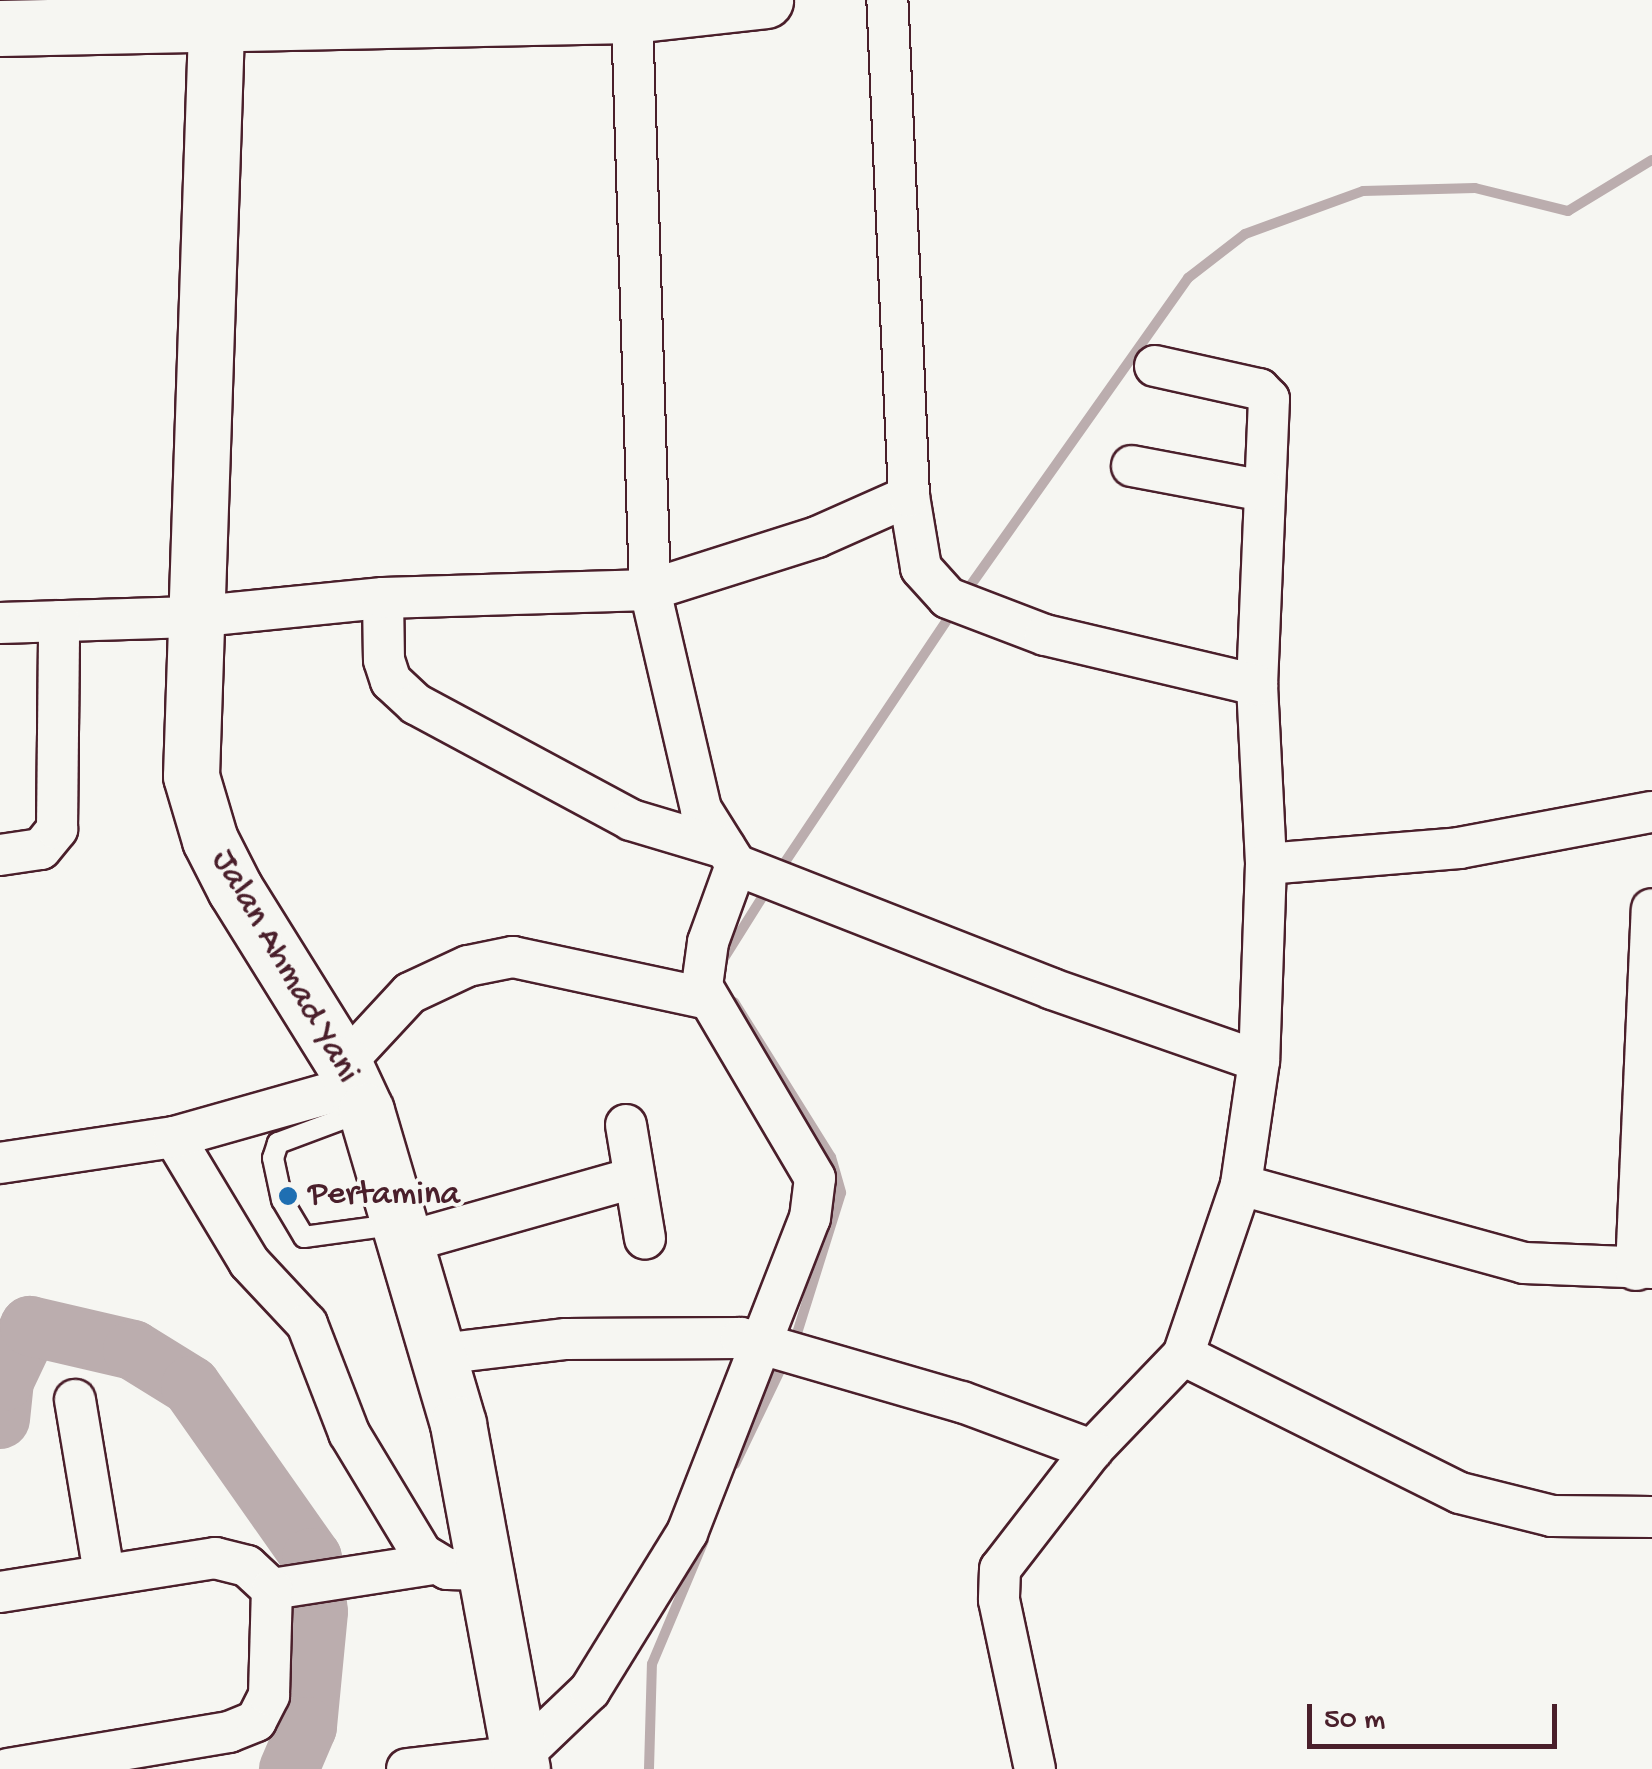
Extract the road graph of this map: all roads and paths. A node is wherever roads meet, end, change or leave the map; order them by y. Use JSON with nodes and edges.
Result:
{"nodes":[{"id":1,"x":765,"y":0,"type":"edge"},
{"id":2,"x":887,"y":0,"type":"edge"},
{"id":3,"x":217,"y":14,"type":"edge"},
{"id":4,"x":632,"y":15,"type":"junction"},
{"id":5,"x":0,"y":28,"type":"edge"},
{"id":6,"x":1155,"y":366,"type":"dead end"},
{"id":7,"x":1132,"y":466,"type":"dead end"},
{"id":8,"x":1264,"y":491,"type":"junction"},
{"id":9,"x":909,"y":496,"type":"junction"},
{"id":10,"x":650,"y":590,"type":"junction"},
{"id":11,"x":383,"y":598,"type":"junction"},
{"id":12,"x":192,"y":617,"type":"junction"},
{"id":13,"x":59,"y":621,"type":"junction"},
{"id":14,"x":0,"y":624,"type":"edge"},
{"id":15,"x":1257,"y":685,"type":"junction"},
{"id":16,"x":1652,"y":812,"type":"edge"},
{"id":17,"x":0,"y":855,"type":"edge"},
{"id":18,"x":738,"y":861,"type":"junction"},
{"id":19,"x":1266,"y":864,"type":"junction"},
{"id":20,"x":1652,"y":909,"type":"edge"},
{"id":21,"x":706,"y":998,"type":"junction"},
{"id":22,"x":1260,"y":1061,"type":"junction"},
{"id":23,"x":355,"y":1087,"type":"junction"},
{"id":24,"x":626,"y":1125,"type":"dead end"},
{"id":25,"x":174,"y":1137,"type":"junction"},
{"id":26,"x":0,"y":1163,"type":"edge"},
{"id":27,"x":633,"y":1178,"type":"junction"},
{"id":28,"x":1241,"y":1185,"type":"junction"},
{"id":29,"x":404,"y":1233,"type":"junction"},
{"id":30,"x":646,"y":1238,"type":"dead end"},
{"id":31,"x":1644,"y":1269,"type":"edge"},
{"id":32,"x":780,"y":1350,"type":"junction"},
{"id":33,"x":440,"y":1354,"type":"junction"},
{"id":34,"x":1183,"y":1355,"type":"junction"},
{"id":35,"x":76,"y":1400,"type":"dead end"},
{"id":36,"x":1092,"y":1450,"type":"junction"},
{"id":37,"x":1652,"y":1517,"type":"edge"},
{"id":38,"x":433,"y":1564,"type":"junction"},
{"id":39,"x":487,"y":1570,"type":"junction"},
{"id":40,"x":104,"y":1574,"type":"junction"},
{"id":41,"x":272,"y":1590,"type":"junction"},
{"id":42,"x":0,"y":1592,"type":"edge"},
{"id":43,"x":522,"y":1763,"type":"edge"},
{"id":44,"x":1029,"y":1766,"type":"edge"},
{"id":45,"x":8,"y":1769,"type":"edge"},
{"id":46,"x":407,"y":1769,"type":"edge"}],
"edges":[{"from":1,"to":4,"type":"street"},
{"from":2,"to":9,"type":"street"},
{"from":3,"to":4,"type":"street"},
{"from":3,"to":5,"type":"street"},
{"from":3,"to":12,"type":"street","name":"Jalan Ahmad Yani"},
{"from":4,"to":10,"type":"street"},
{"from":6,"to":8,"type":"street"},
{"from":7,"to":8,"type":"street"},
{"from":8,"to":15,"type":"street"},
{"from":9,"to":10,"type":"street"},
{"from":9,"to":15,"type":"street"},
{"from":10,"to":11,"type":"street"},
{"from":10,"to":18,"type":"street"},
{"from":11,"to":12,"type":"street"},
{"from":11,"to":18,"type":"street"},
{"from":12,"to":13,"type":"street"},
{"from":12,"to":23,"type":"street","name":"Jalan Ahmad Yani"},
{"from":13,"to":14,"type":"street"},
{"from":13,"to":17,"type":"street"},
{"from":15,"to":19,"type":"street"},
{"from":16,"to":19,"type":"street"},
{"from":18,"to":21,"type":"street"},
{"from":18,"to":22,"type":"street"},
{"from":19,"to":22,"type":"street"},
{"from":20,"to":31,"type":"street"},
{"from":21,"to":23,"type":"street"},
{"from":21,"to":32,"type":"street"},
{"from":22,"to":28,"type":"street"},
{"from":23,"to":25,"type":"street"},
{"from":23,"to":29,"type":"street","name":"Jalan Ahmad Yani"},
{"from":23,"to":29,"type":"lane"},
{"from":24,"to":27,"type":"street"},
{"from":25,"to":26,"type":"street"},
{"from":25,"to":38,"type":"street"},
{"from":27,"to":29,"type":"street"},
{"from":27,"to":30,"type":"street"},
{"from":28,"to":31,"type":"street"},
{"from":28,"to":34,"type":"street"},
{"from":29,"to":33,"type":"street","name":"Jalan Ahmad Yani"},
{"from":32,"to":33,"type":"street"},
{"from":32,"to":36,"type":"street"},
{"from":32,"to":43,"type":"street"},
{"from":33,"to":39,"type":"street","name":"Jalan Ahmad Yani"},
{"from":34,"to":36,"type":"street"},
{"from":34,"to":37,"type":"street"},
{"from":35,"to":40,"type":"street"},
{"from":36,"to":44,"type":"street"},
{"from":38,"to":39,"type":"street"},
{"from":38,"to":41,"type":"street"},
{"from":39,"to":43,"type":"street","name":"Jalan Ahmad Yani"},
{"from":40,"to":41,"type":"street"},
{"from":40,"to":42,"type":"street"},
{"from":41,"to":45,"type":"street"},
{"from":43,"to":46,"type":"street"}]}
